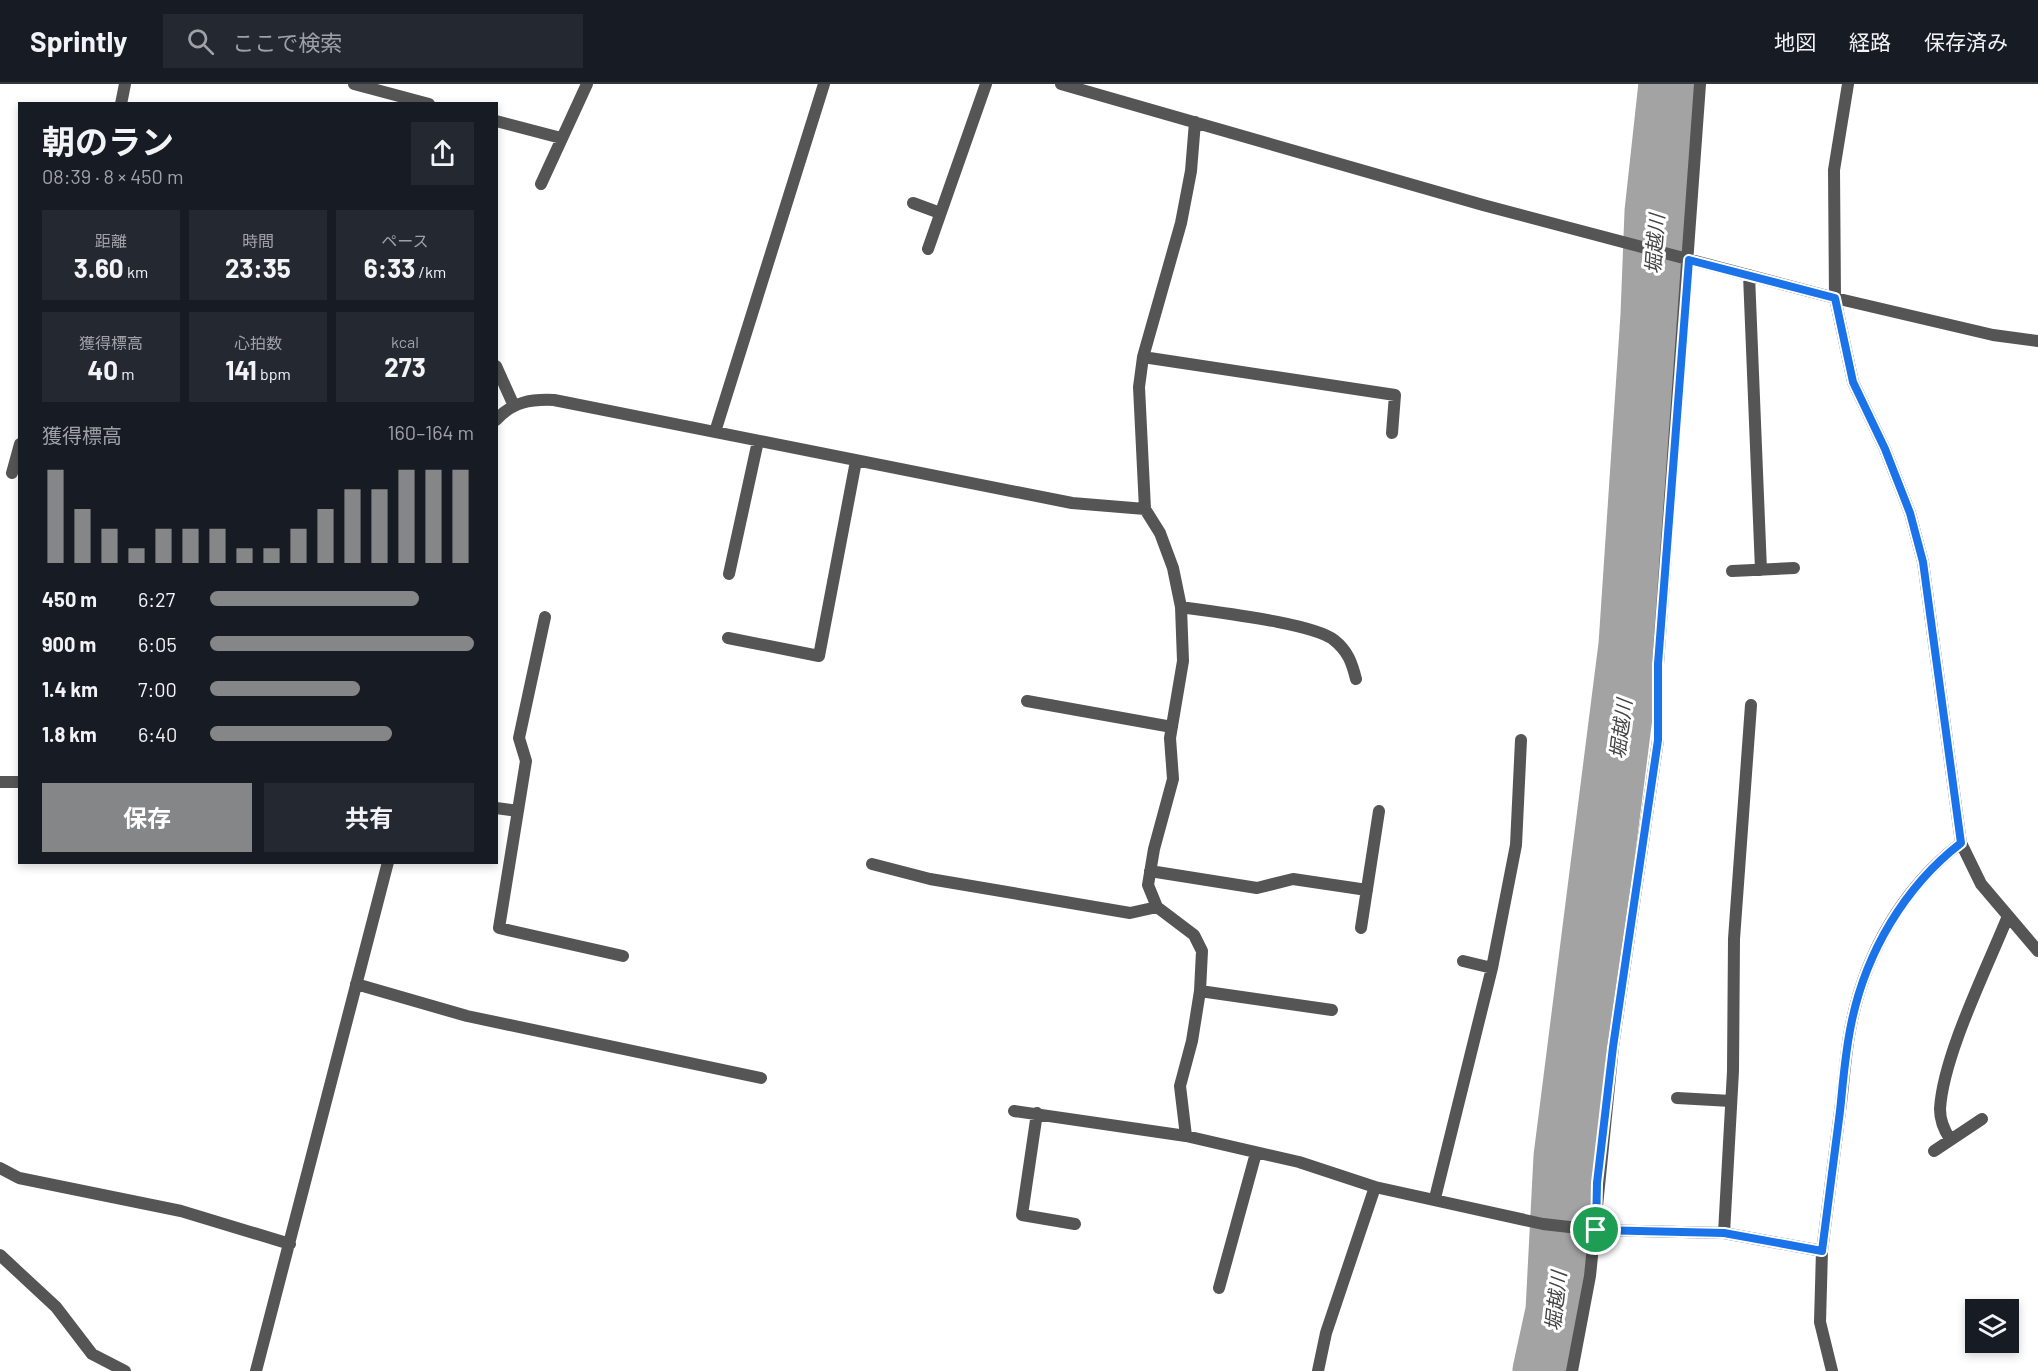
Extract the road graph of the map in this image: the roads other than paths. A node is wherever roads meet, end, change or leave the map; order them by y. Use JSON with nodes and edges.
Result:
{"nodes":[{"id":1,"x":125,"y":84,"type":"edge"},
{"id":2,"x":354,"y":84,"type":"edge"},
{"id":3,"x":587,"y":84,"type":"edge"},
{"id":4,"x":824,"y":84,"type":"edge"},
{"id":5,"x":986,"y":84,"type":"edge"},
{"id":6,"x":1064,"y":84,"type":"edge"},
{"id":7,"x":1700,"y":84,"type":"edge"},
{"id":8,"x":1848,"y":84,"type":"edge"},
{"id":9,"x":121,"y":102,"type":"edge"},
{"id":10,"x":422,"y":102,"type":"edge"},
{"id":11,"x":498,"y":122,"type":"edge"},
{"id":12,"x":1195,"y":122,"type":"junction"},
{"id":13,"x":561,"y":138,"type":"junction"},
{"id":14,"x":541,"y":184,"type":"dead end"},
{"id":15,"x":913,"y":203,"type":"dead end"},
{"id":16,"x":940,"y":213,"type":"junction"},
{"id":17,"x":928,"y":249,"type":"dead end"},
{"id":18,"x":1684,"y":258,"type":"junction"},
{"id":19,"x":1749,"y":275,"type":"junction"},
{"id":20,"x":1835,"y":298,"type":"junction"},
{"id":21,"x":2038,"y":341,"type":"edge"},
{"id":22,"x":1143,"y":357,"type":"junction"},
{"id":23,"x":498,"y":370,"type":"edge"},
{"id":24,"x":514,"y":406,"type":"junction"},
{"id":25,"x":498,"y":418,"type":"edge"},
{"id":26,"x":715,"y":432,"type":"junction"},
{"id":27,"x":1392,"y":433,"type":"dead end"},
{"id":28,"x":758,"y":441,"type":"junction"},
{"id":29,"x":18,"y":450,"type":"edge"},
{"id":30,"x":856,"y":461,"type":"junction"},
{"id":31,"x":10,"y":472,"type":"edge"},
{"id":32,"x":1145,"y":509,"type":"junction"},
{"id":33,"x":1794,"y":568,"type":"dead end"},
{"id":34,"x":1761,"y":570,"type":"junction"},
{"id":35,"x":1732,"y":571,"type":"dead end"},
{"id":36,"x":729,"y":574,"type":"dead end"},
{"id":37,"x":1181,"y":607,"type":"junction"},
{"id":38,"x":546,"y":617,"type":"dead end"},
{"id":39,"x":728,"y":638,"type":"dead end"},
{"id":40,"x":1356,"y":679,"type":"dead end"},
{"id":41,"x":1027,"y":701,"type":"dead end"},
{"id":42,"x":1751,"y":705,"type":"dead end"},
{"id":43,"x":1172,"y":727,"type":"junction"},
{"id":44,"x":1521,"y":740,"type":"dead end"},
{"id":45,"x":0,"y":782,"type":"edge"},
{"id":46,"x":18,"y":782,"type":"edge"},
{"id":47,"x":498,"y":808,"type":"edge"},
{"id":48,"x":518,"y":811,"type":"junction"},
{"id":49,"x":1379,"y":811,"type":"dead end"},
{"id":50,"x":1961,"y":843,"type":"junction"},
{"id":51,"x":387,"y":864,"type":"edge"},
{"id":52,"x":872,"y":864,"type":"dead end"},
{"id":53,"x":1150,"y":871,"type":"junction"},
{"id":54,"x":1367,"y":890,"type":"junction"},
{"id":55,"x":1157,"y":908,"type":"junction"},
{"id":56,"x":2008,"y":916,"type":"junction"},
{"id":57,"x":1361,"y":928,"type":"dead end"},
{"id":58,"x":2038,"y":951,"type":"edge"},
{"id":59,"x":623,"y":956,"type":"dead end"},
{"id":60,"x":1463,"y":961,"type":"dead end"},
{"id":61,"x":1491,"y":968,"type":"junction"},
{"id":62,"x":356,"y":984,"type":"junction"},
{"id":63,"x":1200,"y":992,"type":"junction"},
{"id":64,"x":1332,"y":1010,"type":"dead end"},
{"id":65,"x":761,"y":1078,"type":"dead end"},
{"id":66,"x":1677,"y":1098,"type":"dead end"},
{"id":67,"x":1731,"y":1101,"type":"junction"},
{"id":68,"x":1014,"y":1111,"type":"dead end"},
{"id":69,"x":1037,"y":1113,"type":"junction"},
{"id":70,"x":1982,"y":1119,"type":"dead end"},
{"id":71,"x":1186,"y":1136,"type":"junction"},
{"id":72,"x":1950,"y":1139,"type":"junction"},
{"id":73,"x":1934,"y":1151,"type":"dead end"},
{"id":74,"x":1256,"y":1154,"type":"junction"},
{"id":75,"x":0,"y":1168,"type":"edge"},
{"id":76,"x":1375,"y":1187,"type":"junction"},
{"id":77,"x":1435,"y":1198,"type":"junction"},
{"id":78,"x":1075,"y":1224,"type":"dead end"},
{"id":79,"x":1590,"y":1230,"type":"junction"},
{"id":80,"x":1724,"y":1233,"type":"junction"},
{"id":81,"x":290,"y":1244,"type":"junction"},
{"id":82,"x":1822,"y":1251,"type":"junction"},
{"id":83,"x":0,"y":1255,"type":"edge"},
{"id":84,"x":1219,"y":1288,"type":"dead end"},
{"id":85,"x":125,"y":1371,"type":"edge"},
{"id":86,"x":255,"y":1371,"type":"edge"},
{"id":87,"x":1318,"y":1371,"type":"edge"},
{"id":88,"x":1572,"y":1371,"type":"edge"},
{"id":89,"x":1832,"y":1371,"type":"edge"}],
"edges":[{"from":1,"to":9,"type":"street"},
{"from":2,"to":10,"type":"street"},
{"from":3,"to":13,"type":"street"},
{"from":4,"to":26,"type":"street"},
{"from":5,"to":16,"type":"street"},
{"from":6,"to":12,"type":"street"},
{"from":7,"to":18,"type":"street"},
{"from":8,"to":20,"type":"street"},
{"from":11,"to":13,"type":"street"},
{"from":12,"to":18,"type":"street"},
{"from":12,"to":22,"type":"street"},
{"from":13,"to":14,"type":"street"},
{"from":15,"to":16,"type":"street"},
{"from":16,"to":17,"type":"street"},
{"from":18,"to":19,"type":"street"},
{"from":18,"to":79,"type":"street"},
{"from":19,"to":20,"type":"street"},
{"from":19,"to":34,"type":"street"},
{"from":20,"to":21,"type":"street"},
{"from":20,"to":50,"type":"street"},
{"from":22,"to":27,"type":"street"},
{"from":22,"to":32,"type":"street"},
{"from":23,"to":24,"type":"street"},
{"from":24,"to":25,"type":"street"},
{"from":24,"to":26,"type":"street"},
{"from":26,"to":28,"type":"street"},
{"from":28,"to":30,"type":"street"},
{"from":28,"to":36,"type":"street"},
{"from":29,"to":31,"type":"street"},
{"from":30,"to":32,"type":"street"},
{"from":30,"to":39,"type":"street"},
{"from":32,"to":37,"type":"street"},
{"from":33,"to":34,"type":"street"},
{"from":34,"to":35,"type":"street"},
{"from":37,"to":40,"type":"street"},
{"from":37,"to":43,"type":"street"},
{"from":38,"to":48,"type":"street"},
{"from":41,"to":43,"type":"street"},
{"from":42,"to":67,"type":"street"},
{"from":43,"to":53,"type":"street"},
{"from":44,"to":61,"type":"street"},
{"from":45,"to":46,"type":"street"},
{"from":47,"to":48,"type":"street"},
{"from":48,"to":59,"type":"street"},
{"from":49,"to":54,"type":"street"},
{"from":50,"to":56,"type":"street"},
{"from":50,"to":82,"type":"street"},
{"from":51,"to":62,"type":"street"},
{"from":52,"to":55,"type":"street"},
{"from":53,"to":54,"type":"street"},
{"from":53,"to":55,"type":"street"},
{"from":54,"to":57,"type":"street"},
{"from":55,"to":63,"type":"street"},
{"from":56,"to":58,"type":"street"},
{"from":56,"to":72,"type":"street"},
{"from":60,"to":61,"type":"street"},
{"from":61,"to":77,"type":"street"},
{"from":62,"to":65,"type":"street"},
{"from":62,"to":81,"type":"street"},
{"from":63,"to":64,"type":"street"},
{"from":63,"to":71,"type":"street"},
{"from":66,"to":67,"type":"street"},
{"from":67,"to":80,"type":"street"},
{"from":68,"to":69,"type":"street"},
{"from":69,"to":71,"type":"street"},
{"from":69,"to":78,"type":"street"},
{"from":70,"to":72,"type":"street"},
{"from":71,"to":74,"type":"street"},
{"from":72,"to":73,"type":"street"},
{"from":74,"to":76,"type":"street"},
{"from":74,"to":84,"type":"street"},
{"from":75,"to":81,"type":"street"},
{"from":76,"to":77,"type":"street"},
{"from":76,"to":87,"type":"street"},
{"from":77,"to":79,"type":"street"},
{"from":79,"to":80,"type":"street"},
{"from":79,"to":88,"type":"street"},
{"from":80,"to":82,"type":"street"},
{"from":81,"to":86,"type":"street"},
{"from":82,"to":89,"type":"street"},
{"from":83,"to":85,"type":"street"}]}
